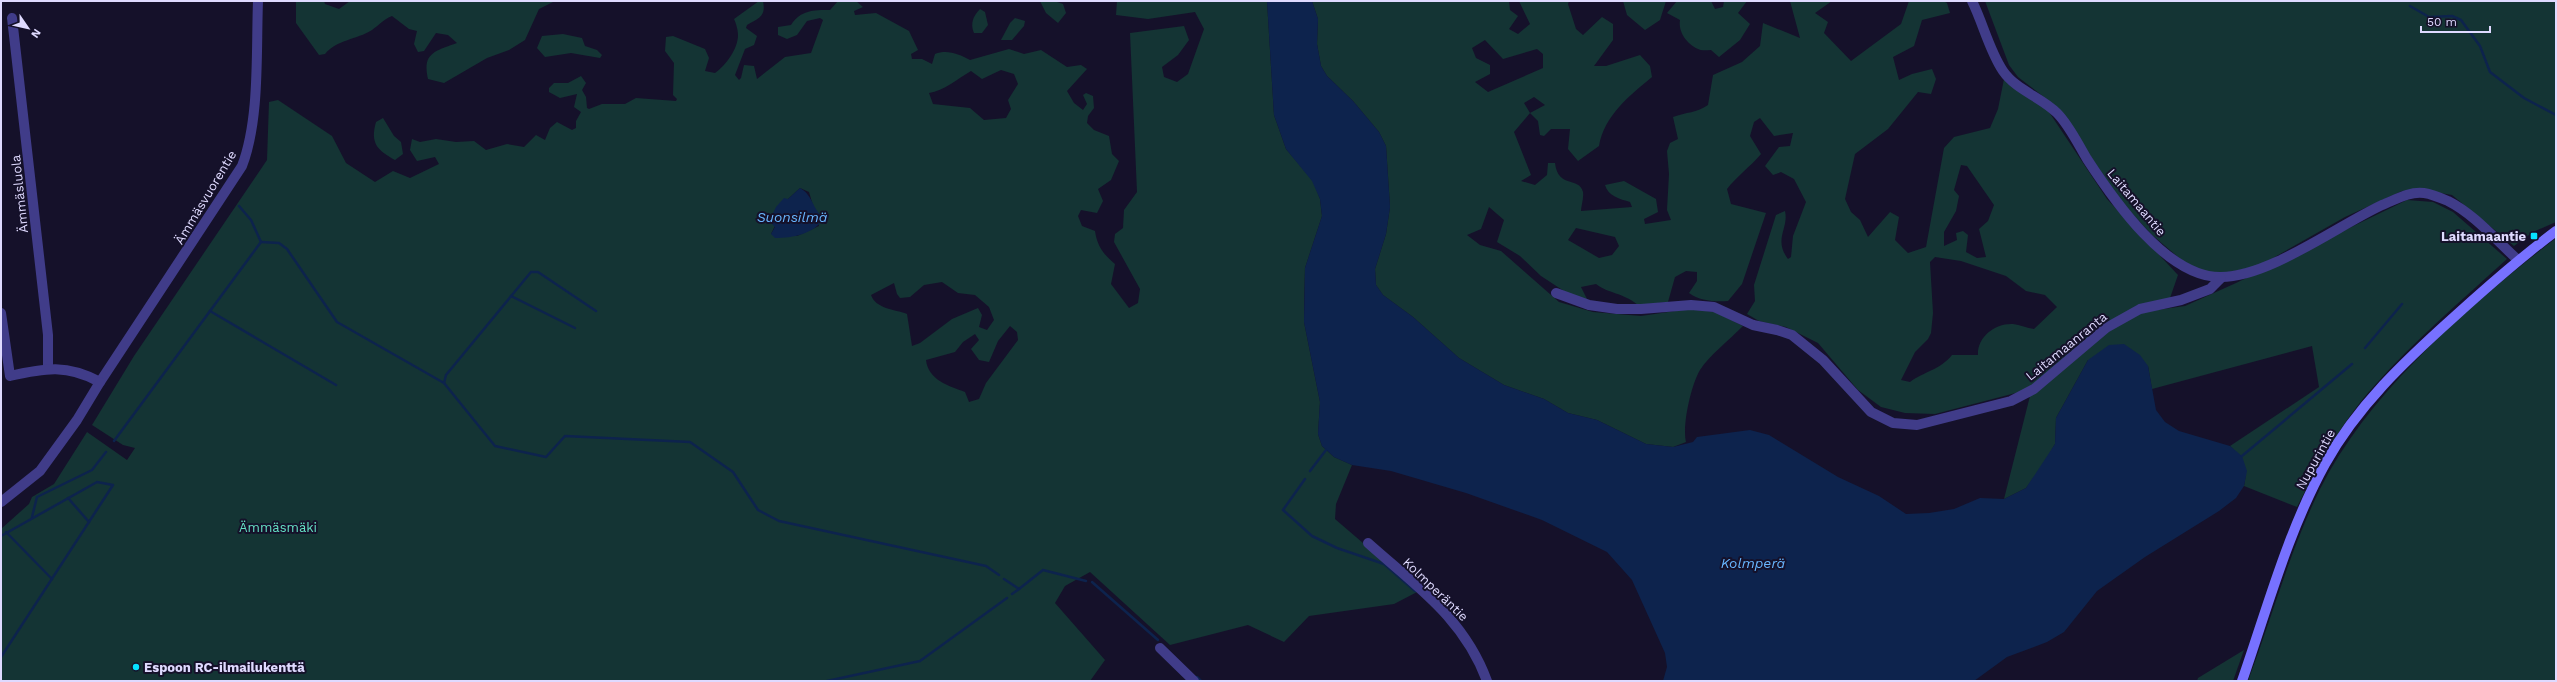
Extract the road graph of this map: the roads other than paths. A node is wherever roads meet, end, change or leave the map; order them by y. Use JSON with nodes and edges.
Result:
{"nodes":[{"id":1,"x":258,"y":1,"type":"edge"},
{"id":2,"x":1972,"y":1,"type":"edge"},
{"id":3,"x":12,"y":18,"type":"dead end"},
{"id":4,"x":2556,"y":231,"type":"edge"},
{"id":5,"x":2518,"y":259,"type":"junction"},
{"id":6,"x":2221,"y":278,"type":"junction"},
{"id":7,"x":1556,"y":293,"type":"dead end"},
{"id":8,"x":1,"y":313,"type":"edge"},
{"id":9,"x":48,"y":367,"type":"junction"},
{"id":10,"x":100,"y":382,"type":"junction"},
{"id":11,"x":1,"y":502,"type":"edge"},
{"id":12,"x":1368,"y":543,"type":"dead end"},
{"id":13,"x":1160,"y":648,"type":"dead end"},
{"id":14,"x":1194,"y":681,"type":"edge"},
{"id":15,"x":1487,"y":681,"type":"edge"},
{"id":16,"x":2242,"y":681,"type":"edge"}],
"edges":[{"from":1,"to":10,"type":"street","name":"Ämmäsvuorentie"},
{"from":2,"to":6,"type":"street","name":"Laitamaantie"},
{"from":3,"to":9,"type":"street","name":"Ämmäsluola"},
{"from":4,"to":5,"type":"main road","name":"Nupurintie"},
{"from":5,"to":6,"type":"street","name":"Laitamaantie"},
{"from":5,"to":16,"type":"main road","name":"Nupurintie"},
{"from":6,"to":7,"type":"street","name":"Laitamaanranta"},
{"from":8,"to":9,"type":"street"},
{"from":9,"to":10,"type":"street"},
{"from":10,"to":11,"type":"street","name":"Ämmäsvuorentie"},
{"from":12,"to":15,"type":"street","name":"Kolmperäntie"},
{"from":13,"to":14,"type":"street"}]}
